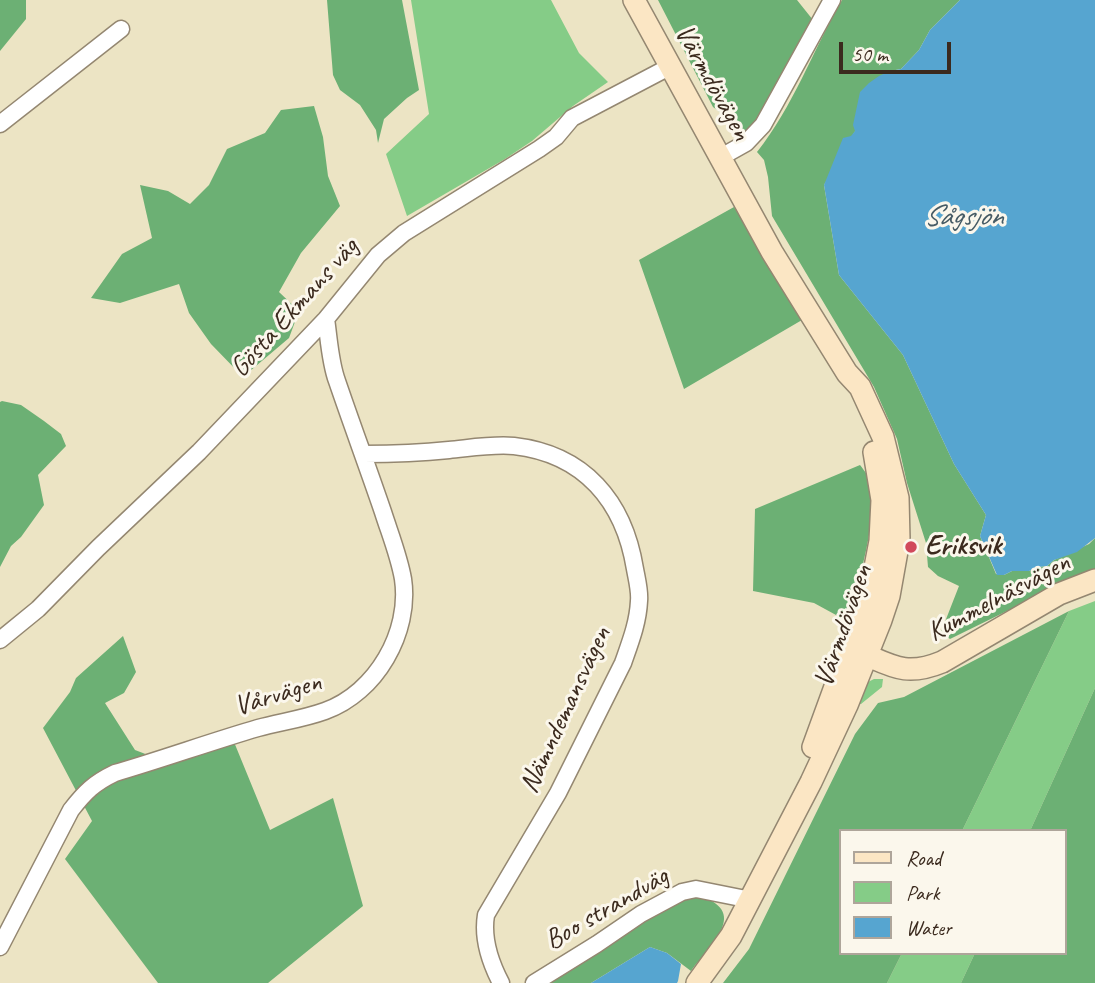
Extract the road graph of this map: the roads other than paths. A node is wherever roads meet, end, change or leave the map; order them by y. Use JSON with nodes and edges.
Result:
{"nodes":[{"id":1,"x":634,"y":0,"type":"edge"},
{"id":2,"x":832,"y":0,"type":"edge"},
{"id":3,"x":121,"y":29,"type":"dead end"},
{"id":4,"x":671,"y":66,"type":"junction"},
{"id":5,"x":0,"y":124,"type":"edge"},
{"id":6,"x":721,"y":157,"type":"junction"},
{"id":7,"x":326,"y":318,"type":"junction"},
{"id":8,"x":363,"y":454,"type":"junction"},
{"id":9,"x":1095,"y":580,"type":"edge"},
{"id":10,"x":0,"y":640,"type":"edge"},
{"id":11,"x":858,"y":652,"type":"junction"},
{"id":12,"x":754,"y":895,"type":"junction"},
{"id":13,"x":0,"y":947,"type":"edge"},
{"id":14,"x":501,"y":983,"type":"edge"},
{"id":15,"x":534,"y":983,"type":"edge"},
{"id":16,"x":697,"y":983,"type":"edge"}],
"edges":[{"from":1,"to":4,"type":"main road","name":"Värmdövägen"},
{"from":2,"to":6,"type":"street"},
{"from":3,"to":5,"type":"street"},
{"from":4,"to":6,"type":"main road","name":"Värmdövägen"},
{"from":4,"to":7,"type":"street","name":"Gösta Ekmans väg"},
{"from":6,"to":11,"type":"main road","name":"Värmdövägen"},
{"from":7,"to":8,"type":"street","name":"Vårvägen"},
{"from":7,"to":10,"type":"street","name":"Gösta Ekmans väg"},
{"from":8,"to":13,"type":"street","name":"Vårvägen"},
{"from":8,"to":14,"type":"street","name":"Nämndemansvägen"},
{"from":9,"to":11,"type":"main road","name":"Kummelnäsvägen"},
{"from":11,"to":12,"type":"main road","name":"Värmdövägen"},
{"from":12,"to":15,"type":"street","name":"Boo strandväg"},
{"from":12,"to":16,"type":"main road","name":"Värmdövägen"}]}
